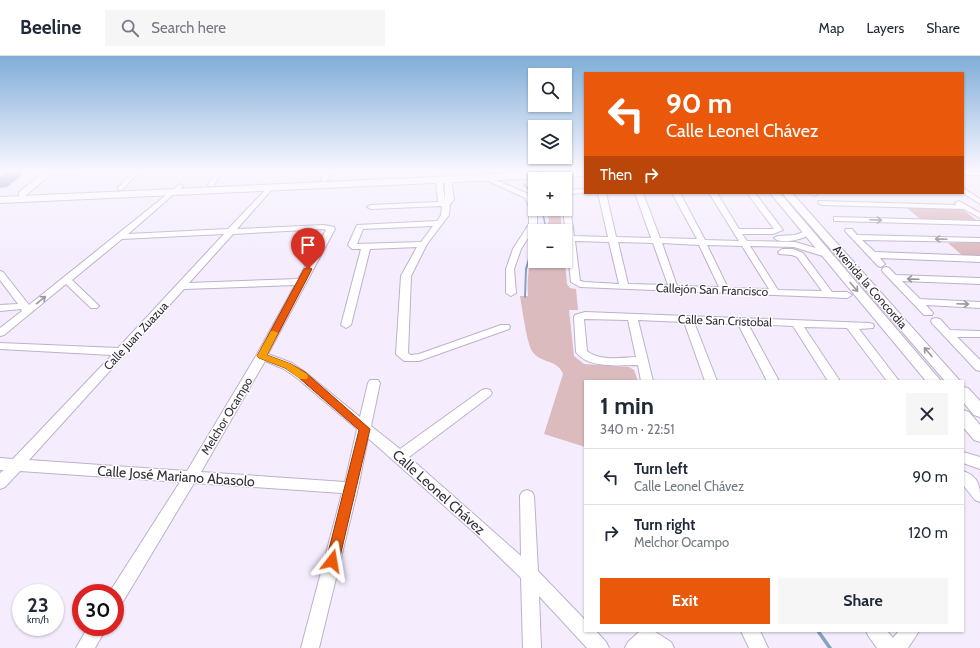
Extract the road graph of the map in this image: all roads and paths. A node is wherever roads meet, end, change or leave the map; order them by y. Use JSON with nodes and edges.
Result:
{"nodes":[{"id":1,"x":22,"y":199,"type":"edge"},
{"id":2,"x":166,"y":199,"type":"edge"},
{"id":3,"x":260,"y":199,"type":"edge"},
{"id":4,"x":446,"y":199,"type":"joint"},
{"id":5,"x":529,"y":199,"type":"edge"},
{"id":6,"x":603,"y":199,"type":"edge"},
{"id":7,"x":641,"y":199,"type":"edge"},
{"id":8,"x":679,"y":199,"type":"edge"},
{"id":9,"x":717,"y":199,"type":"edge"},
{"id":10,"x":755,"y":199,"type":"edge"},
{"id":11,"x":779,"y":199,"type":"edge"},
{"id":12,"x":792,"y":199,"type":"edge"},
{"id":13,"x":819,"y":199,"type":"edge"},
{"id":14,"x":844,"y":199,"type":"edge"},
{"id":15,"x":0,"y":200,"type":"edge"},
{"id":16,"x":955,"y":200,"type":"dead end"},
{"id":17,"x":964,"y":206,"type":"junction"},
{"id":18,"x":371,"y":207,"type":"dead end"},
{"id":19,"x":980,"y":216,"type":"edge"},
{"id":20,"x":980,"y":222,"type":"edge"},
{"id":21,"x":438,"y":223,"type":"junction"},
{"id":22,"x":846,"y":228,"type":"junction"},
{"id":23,"x":230,"y":232,"type":"junction"},
{"id":24,"x":823,"y":233,"type":"junction"},
{"id":25,"x":572,"y":235,"type":"edge"},
{"id":26,"x":803,"y":235,"type":"junction"},
{"id":27,"x":612,"y":236,"type":"junction"},
{"id":28,"x":120,"y":237,"type":"junction"},
{"id":29,"x":657,"y":238,"type":"junction"},
{"id":30,"x":700,"y":239,"type":"junction"},
{"id":31,"x":980,"y":240,"type":"edge"},
{"id":32,"x":743,"y":241,"type":"junction"},
{"id":33,"x":777,"y":241,"type":"junction"},
{"id":34,"x":423,"y":244,"type":"junction"},
{"id":35,"x":366,"y":246,"type":"junction"},
{"id":36,"x":806,"y":248,"type":"junction"},
{"id":37,"x":572,"y":251,"type":"edge"},
{"id":38,"x":826,"y":254,"type":"junction"},
{"id":39,"x":841,"y":254,"type":"junction"},
{"id":40,"x":873,"y":255,"type":"junction"},
{"id":41,"x":980,"y":259,"type":"edge"},
{"id":42,"x":1,"y":277,"type":"edge"},
{"id":43,"x":894,"y":278,"type":"junction"},
{"id":44,"x":67,"y":280,"type":"junction"},
{"id":45,"x":980,"y":281,"type":"edge"},
{"id":46,"x":301,"y":282,"type":"junction"},
{"id":47,"x":181,"y":286,"type":"junction"},
{"id":48,"x":624,"y":287,"type":"junction"},
{"id":49,"x":674,"y":289,"type":"junction"},
{"id":50,"x":725,"y":291,"type":"junction"},
{"id":51,"x":510,"y":292,"type":"dead end"},
{"id":52,"x":775,"y":292,"type":"junction"},
{"id":53,"x":829,"y":294,"type":"junction"},
{"id":54,"x":847,"y":295,"type":"dead end"},
{"id":55,"x":918,"y":302,"type":"junction"},
{"id":56,"x":980,"y":305,"type":"edge"},
{"id":57,"x":94,"y":306,"type":"dead end"},
{"id":58,"x":0,"y":308,"type":"edge"},
{"id":59,"x":26,"y":309,"type":"junction"},
{"id":60,"x":928,"y":313,"type":"dead end"},
{"id":61,"x":632,"y":317,"type":"junction"},
{"id":62,"x":688,"y":319,"type":"junction"},
{"id":63,"x":936,"y":321,"type":"dead end"},
{"id":64,"x":742,"y":322,"type":"junction"},
{"id":65,"x":797,"y":324,"type":"junction"},
{"id":66,"x":346,"y":325,"type":"dead end"},
{"id":67,"x":851,"y":326,"type":"junction"},
{"id":68,"x":869,"y":326,"type":"dead end"},
{"id":69,"x":505,"y":327,"type":"dead end"},
{"id":70,"x":947,"y":333,"type":"junction"},
{"id":71,"x":0,"y":334,"type":"edge"},
{"id":72,"x":980,"y":334,"type":"edge"},
{"id":73,"x":0,"y":346,"type":"edge"},
{"id":74,"x":121,"y":352,"type":"junction"},
{"id":75,"x":262,"y":356,"type":"junction"},
{"id":76,"x":642,"y":361,"type":"junction"},
{"id":77,"x":980,"y":367,"type":"edge"},
{"id":78,"x":647,"y":380,"type":"edge"},
{"id":79,"x":711,"y":380,"type":"edge"},
{"id":80,"x":771,"y":380,"type":"edge"},
{"id":81,"x":833,"y":380,"type":"edge"},
{"id":82,"x":892,"y":380,"type":"edge"},
{"id":83,"x":933,"y":380,"type":"edge"},
{"id":84,"x":952,"y":380,"type":"edge"},
{"id":85,"x":374,"y":383,"type":"dead end"},
{"id":86,"x":486,"y":393,"type":"dead end"},
{"id":87,"x":964,"y":393,"type":"edge"},
{"id":88,"x":980,"y":411,"type":"edge"},
{"id":89,"x":365,"y":429,"type":"junction"},
{"id":90,"x":964,"y":450,"type":"edge"},
{"id":91,"x":400,"y":456,"type":"junction"},
{"id":92,"x":973,"y":460,"type":"edge"},
{"id":93,"x":0,"y":464,"type":"edge"},
{"id":94,"x":17,"y":465,"type":"junction"},
{"id":95,"x":190,"y":478,"type":"junction"},
{"id":96,"x":964,"y":478,"type":"edge"},
{"id":97,"x":0,"y":482,"type":"edge"},
{"id":98,"x":351,"y":488,"type":"junction"},
{"id":99,"x":527,"y":496,"type":"dead end"},
{"id":100,"x":980,"y":496,"type":"edge"},
{"id":101,"x":530,"y":575,"type":"junction"},
{"id":102,"x":124,"y":585,"type":"edge"},
{"id":103,"x":584,"y":631,"type":"edge"},
{"id":104,"x":585,"y":632,"type":"edge"},
{"id":105,"x":751,"y":632,"type":"edge"},
{"id":106,"x":876,"y":632,"type":"edge"},
{"id":107,"x":909,"y":632,"type":"edge"},
{"id":108,"x":92,"y":636,"type":"edge"},
{"id":109,"x":642,"y":638,"type":"edge"},
{"id":110,"x":85,"y":648,"type":"edge"},
{"id":111,"x":310,"y":648,"type":"edge"},
{"id":112,"x":532,"y":648,"type":"edge"},
{"id":113,"x":600,"y":648,"type":"edge"},
{"id":114,"x":665,"y":648,"type":"edge"},
{"id":115,"x":759,"y":648,"type":"edge"},
{"id":116,"x":889,"y":648,"type":"edge"},
{"id":117,"x":897,"y":648,"type":"edge"}],
"edges":[{"from":1,"to":15,"type":"main road"},
{"from":2,"to":28,"type":"street"},
{"from":3,"to":23,"type":"street","name":"Calle Juan Zuazua"},
{"from":4,"to":18,"type":"street"},
{"from":4,"to":21,"type":"street"},
{"from":5,"to":51,"type":"street"},
{"from":6,"to":27,"type":"street"},
{"from":7,"to":29,"type":"street"},
{"from":8,"to":30,"type":"street"},
{"from":9,"to":32,"type":"street"},
{"from":10,"to":32,"type":"street"},
{"from":11,"to":26,"type":"main road","name":"Avenida la Concordia"},
{"from":12,"to":24,"type":"main road","name":"Avenida la Concordia"},
{"from":13,"to":22,"type":"street"},
{"from":14,"to":17,"type":"street"},
{"from":16,"to":17,"type":"street"},
{"from":17,"to":19,"type":"street"},
{"from":22,"to":20,"type":"street","one_way":true},
{"from":21,"to":34,"type":"street"},
{"from":21,"to":35,"type":"street"},
{"from":31,"to":22,"type":"street","one_way":true},
{"from":22,"to":40,"type":"street"},
{"from":23,"to":28,"type":"street"},
{"from":23,"to":46,"type":"street","name":"Melchor Ocampo"},
{"from":23,"to":47,"type":"street","name":"Calle Juan Zuazua"},
{"from":24,"to":26,"type":"main road"},
{"from":24,"to":39,"type":"main road","name":"Avenida la Concordia"},
{"from":25,"to":27,"type":"street"},
{"from":26,"to":33,"type":"street"},
{"from":26,"to":36,"type":"street"},
{"from":26,"to":38,"type":"main road","name":"Avenida la Concordia"},
{"from":27,"to":29,"type":"street"},
{"from":27,"to":48,"type":"street"},
{"from":28,"to":44,"type":"street"},
{"from":29,"to":30,"type":"street"},
{"from":29,"to":49,"type":"street"},
{"from":30,"to":32,"type":"street"},
{"from":30,"to":50,"type":"street"},
{"from":32,"to":33,"type":"street"},
{"from":32,"to":52,"type":"street"},
{"from":32,"to":53,"type":"street"},
{"from":33,"to":36,"type":"street"},
{"from":34,"to":35,"type":"street"},
{"from":34,"to":69,"type":"street"},
{"from":35,"to":66,"type":"street"},
{"from":36,"to":38,"type":"street"},
{"from":37,"to":48,"type":"street","name":"Callejón San Francisco"},
{"from":38,"to":39,"type":"main road"},
{"from":38,"to":83,"type":"main road","name":"Avenida la Concordia","one_way":true},
{"from":84,"to":39,"type":"main road","name":"Avenida la Concordia","one_way":true},
{"from":40,"to":41,"type":"street"},
{"from":40,"to":43,"type":"street"},
{"from":42,"to":59,"type":"street"},
{"from":45,"to":43,"type":"street","one_way":true},
{"from":43,"to":55,"type":"street"},
{"from":44,"to":57,"type":"street"},
{"from":59,"to":44,"type":"street","one_way":true},
{"from":46,"to":47,"type":"street"},
{"from":46,"to":75,"type":"street","name":"Melchor Ocampo"},
{"from":47,"to":74,"type":"street","name":"Calle Juan Zuazua"},
{"from":48,"to":49,"type":"street","name":"Callejón San Francisco"},
{"from":49,"to":50,"type":"street","name":"Callejón San Francisco"},
{"from":50,"to":52,"type":"street","name":"Callejón San Francisco"},
{"from":52,"to":53,"type":"street","name":"Callejón San Francisco"},
{"from":53,"to":54,"type":"street","name":"Callejón San Francisco"},
{"from":55,"to":56,"type":"street","one_way":true},
{"from":55,"to":60,"type":"street"},
{"from":58,"to":59,"type":"street"},
{"from":59,"to":71,"type":"street"},
{"from":61,"to":62,"type":"street","name":"Calle San Cristobal"},
{"from":61,"to":76,"type":"street"},
{"from":61,"to":76,"type":"street","name":"Calle San Cristobal"},
{"from":62,"to":64,"type":"street","name":"Calle San Cristobal"},
{"from":62,"to":79,"type":"street"},
{"from":63,"to":70,"type":"street"},
{"from":64,"to":65,"type":"street","name":"Calle San Cristobal"},
{"from":64,"to":80,"type":"street"},
{"from":65,"to":67,"type":"street","name":"Calle San Cristobal"},
{"from":65,"to":81,"type":"street"},
{"from":67,"to":68,"type":"street","name":"Calle San Cristobal"},
{"from":67,"to":82,"type":"street"},
{"from":70,"to":72,"type":"street"},
{"from":70,"to":77,"type":"street"},
{"from":73,"to":74,"type":"street"},
{"from":74,"to":94,"type":"street","name":"Calle Juan Zuazua"},
{"from":75,"to":89,"type":"street","name":"Calle Leonel Chávez"},
{"from":75,"to":95,"type":"street","name":"Melchor Ocampo"},
{"from":76,"to":78,"type":"street"},
{"from":85,"to":89,"type":"street"},
{"from":86,"to":91,"type":"street"},
{"from":87,"to":88,"type":"main road"},
{"from":89,"to":91,"type":"street","name":"Calle Leonel Chávez"},
{"from":89,"to":98,"type":"street"},
{"from":90,"to":92,"type":"street"},
{"from":91,"to":101,"type":"street","name":"Calle Leonel Chávez"},
{"from":93,"to":94,"type":"street","name":"Calle José Mariano Abasolo"},
{"from":94,"to":95,"type":"street","name":"Calle José Mariano Abasolo"},
{"from":94,"to":97,"type":"street","name":"Calle Juan Zuazua"},
{"from":95,"to":98,"type":"street","name":"Calle José Mariano Abasolo"},
{"from":95,"to":102,"type":"street","name":"Melchor Ocampo"},
{"from":96,"to":100,"type":"street"},
{"from":98,"to":111,"type":"street"},
{"from":99,"to":101,"type":"street"},
{"from":101,"to":103,"type":"street","name":"Calle Leonel Chávez"},
{"from":101,"to":112,"type":"street"},
{"from":104,"to":113,"type":"street","name":"Calle Leonel Chávez"},
{"from":105,"to":115,"type":"street"},
{"from":106,"to":116,"type":"street"},
{"from":107,"to":117,"type":"street"},
{"from":108,"to":110,"type":"street"},
{"from":109,"to":114,"type":"street"}]}
